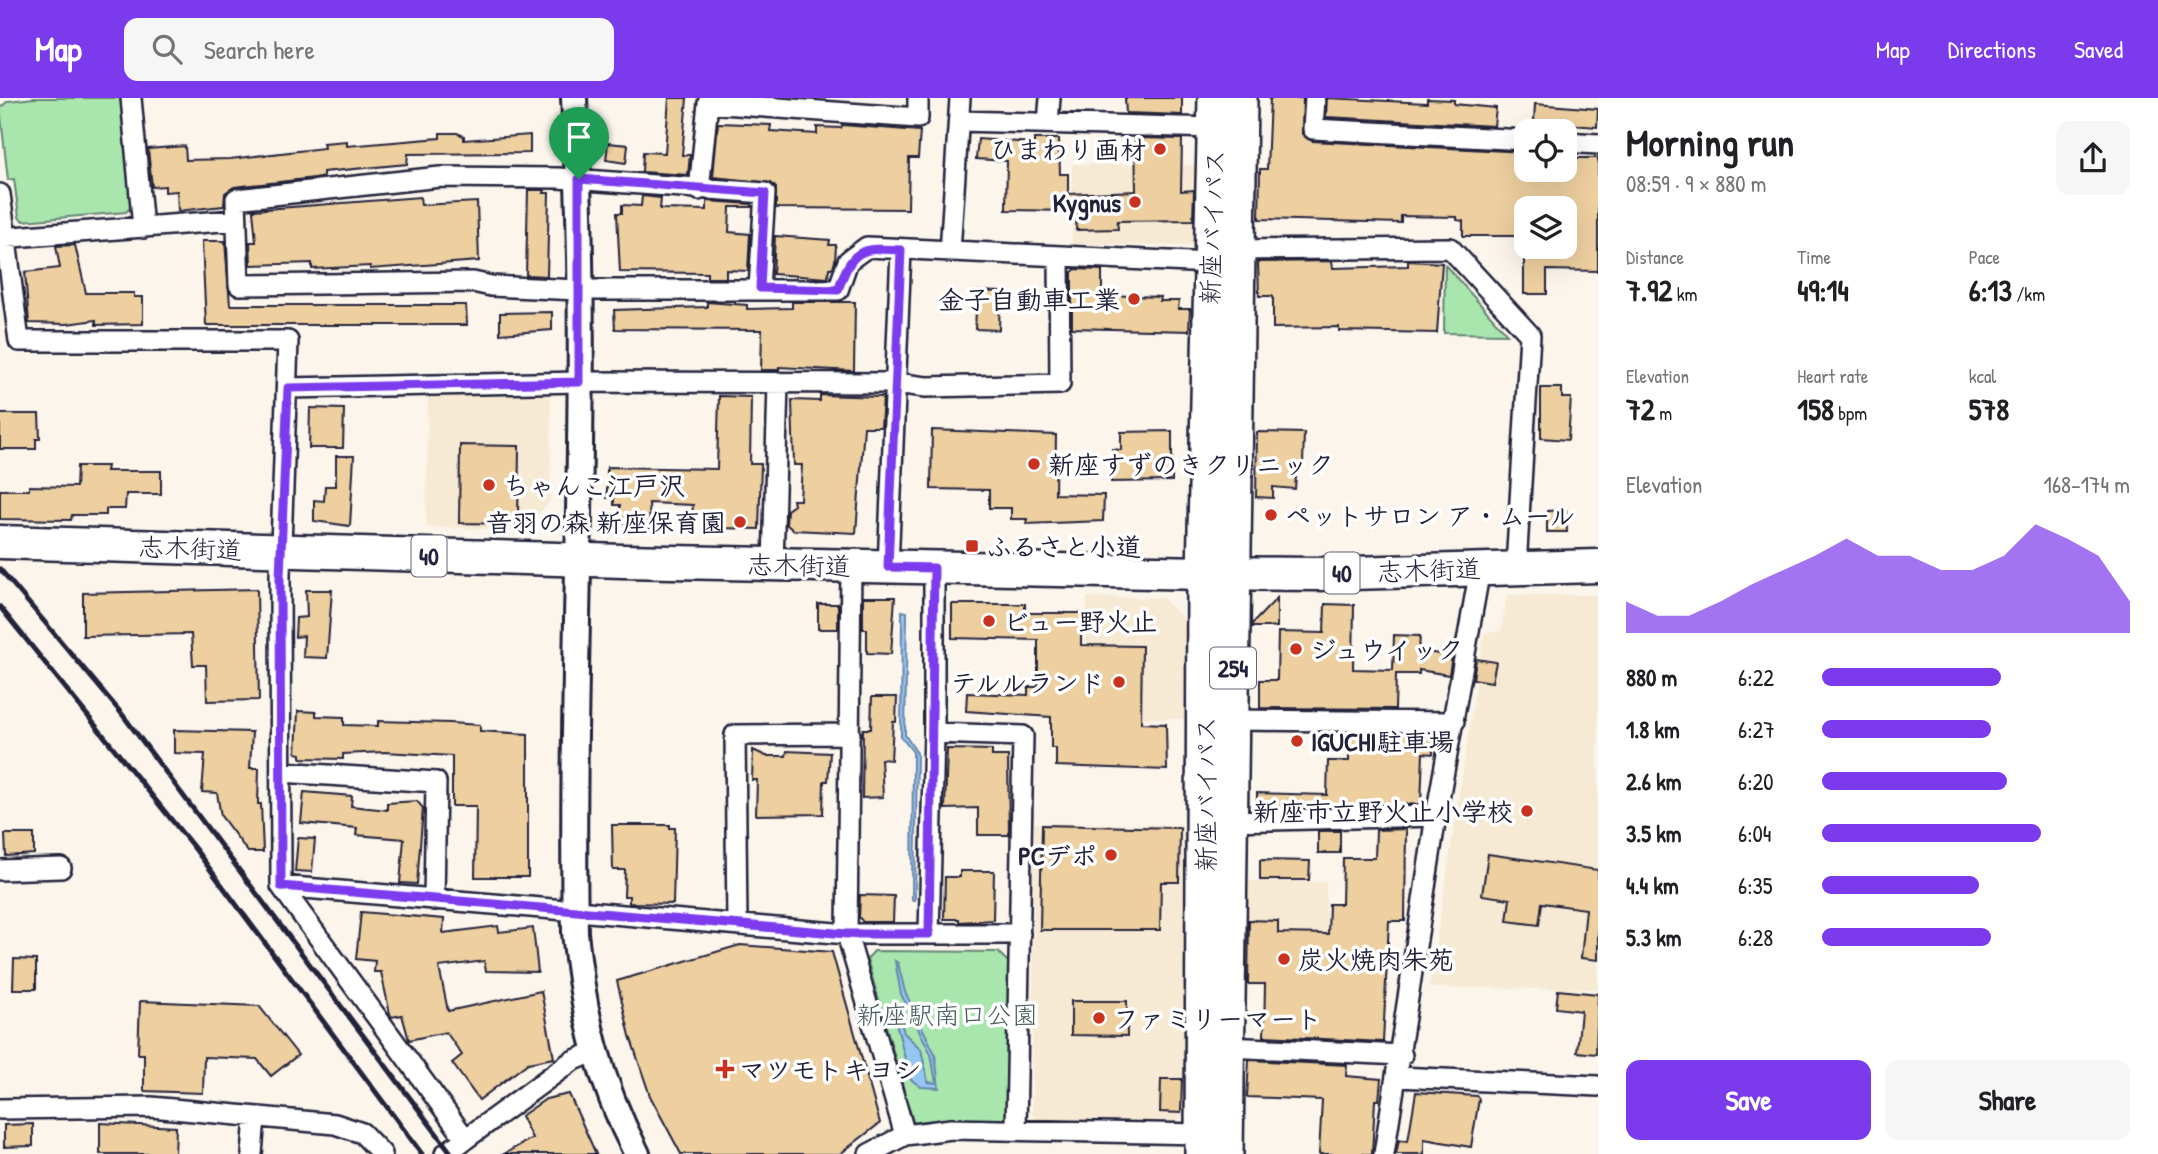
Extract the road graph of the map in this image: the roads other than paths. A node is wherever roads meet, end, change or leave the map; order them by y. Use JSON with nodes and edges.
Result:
{"nodes":[{"id":1,"x":131,"y":98,"type":"edge"},
{"id":2,"x":574,"y":98,"type":"edge"},
{"id":3,"x":918,"y":98,"type":"edge"},
{"id":4,"x":960,"y":98,"type":"edge"},
{"id":5,"x":1050,"y":98,"type":"edge"},
{"id":6,"x":1240,"y":98,"type":"edge"},
{"id":7,"x":1315,"y":98,"type":"edge"},
{"id":8,"x":1215,"y":113,"type":"edge"},
{"id":9,"x":959,"y":121,"type":"junction"},
{"id":10,"x":1048,"y":124,"type":"junction"},
{"id":11,"x":1514,"y":140,"type":"edge"},
{"id":12,"x":1577,"y":143,"type":"edge"},
{"id":13,"x":1598,"y":144,"type":"edge"},
{"id":14,"x":579,"y":179,"type":"junction"},
{"id":15,"x":699,"y":190,"type":"junction"},
{"id":16,"x":0,"y":194,"type":"edge"},
{"id":17,"x":235,"y":220,"type":"junction"},
{"id":18,"x":143,"y":228,"type":"junction"},
{"id":19,"x":3,"y":238,"type":"edge"},
{"id":20,"x":901,"y":250,"type":"junction"},
{"id":21,"x":950,"y":252,"type":"junction"},
{"id":22,"x":1224,"y":257,"type":"junction"},
{"id":23,"x":1059,"y":258,"type":"junction"},
{"id":24,"x":760,"y":288,"type":"junction"},
{"id":25,"x":579,"y":290,"type":"junction"},
{"id":26,"x":579,"y":382,"type":"junction"},
{"id":27,"x":778,"y":383,"type":"junction"},
{"id":28,"x":895,"y":383,"type":"junction"},
{"id":29,"x":288,"y":388,"type":"junction"},
{"id":30,"x":0,"y":542,"type":"edge"},
{"id":31,"x":281,"y":552,"type":"junction"},
{"id":32,"x":576,"y":560,"type":"junction"},
{"id":33,"x":773,"y":565,"type":"junction"},
{"id":34,"x":851,"y":566,"type":"junction"},
{"id":35,"x":1598,"y":566,"type":"edge"},
{"id":36,"x":888,"y":567,"type":"junction"},
{"id":37,"x":1516,"y":567,"type":"junction"},
{"id":38,"x":934,"y":568,"type":"junction"},
{"id":39,"x":1480,"y":569,"type":"junction"},
{"id":40,"x":1219,"y":573,"type":"junction"},
{"id":41,"x":1232,"y":720,"type":"junction"},
{"id":42,"x":1454,"y":722,"type":"junction"},
{"id":43,"x":934,"y":733,"type":"junction"},
{"id":44,"x":850,"y":734,"type":"junction"},
{"id":45,"x":281,"y":772,"type":"junction"},
{"id":46,"x":1436,"y":816,"type":"junction"},
{"id":47,"x":1231,"y":821,"type":"junction"},
{"id":48,"x":61,"y":868,"type":"dead end"},
{"id":49,"x":0,"y":870,"type":"edge"},
{"id":50,"x":281,"y":886,"type":"junction"},
{"id":51,"x":434,"y":900,"type":"junction"},
{"id":52,"x":575,"y":913,"type":"junction"},
{"id":53,"x":737,"y":923,"type":"junction"},
{"id":54,"x":847,"y":934,"type":"junction"},
{"id":55,"x":929,"y":934,"type":"junction"},
{"id":56,"x":1020,"y":934,"type":"junction"},
{"id":57,"x":1228,"y":1047,"type":"junction"},
{"id":58,"x":594,"y":1052,"type":"junction"},
{"id":59,"x":1402,"y":1055,"type":"junction"},
{"id":60,"x":1398,"y":1077,"type":"junction"},
{"id":61,"x":1598,"y":1086,"type":"edge"},
{"id":62,"x":0,"y":1109,"type":"edge"},
{"id":63,"x":255,"y":1117,"type":"junction"},
{"id":64,"x":1016,"y":1130,"type":"junction"},
{"id":65,"x":905,"y":1135,"type":"junction"},
{"id":66,"x":465,"y":1138,"type":"junction"},
{"id":67,"x":1211,"y":1147,"type":"edge"},
{"id":68,"x":252,"y":1154,"type":"edge"},
{"id":69,"x":382,"y":1154,"type":"edge"},
{"id":70,"x":445,"y":1154,"type":"edge"},
{"id":71,"x":637,"y":1154,"type":"edge"},
{"id":72,"x":869,"y":1154,"type":"edge"},
{"id":73,"x":1384,"y":1154,"type":"edge"}],
"edges":[{"from":1,"to":18,"type":"street"},
{"from":2,"to":14,"type":"street"},
{"from":3,"to":15,"type":"street"},
{"from":4,"to":9,"type":"street"},
{"from":5,"to":10,"type":"street"},
{"from":6,"to":22,"type":"highway","name":"新座バイパス","number":"254"},
{"from":7,"to":11,"type":"street"},
{"from":8,"to":10,"type":"street"},
{"from":8,"to":22,"type":"highway","name":"新座バイパス","number":"254"},
{"from":9,"to":10,"type":"street"},
{"from":9,"to":21,"type":"street"},
{"from":12,"to":13,"type":"street"},
{"from":14,"to":15,"type":"street"},
{"from":14,"to":17,"type":"street"},
{"from":14,"to":25,"type":"street"},
{"from":15,"to":24,"type":"street"},
{"from":16,"to":19,"type":"street"},
{"from":17,"to":18,"type":"street"},
{"from":17,"to":25,"type":"street"},
{"from":18,"to":19,"type":"street"},
{"from":19,"to":29,"type":"street"},
{"from":20,"to":21,"type":"street"},
{"from":20,"to":24,"type":"street"},
{"from":20,"to":28,"type":"street"},
{"from":21,"to":23,"type":"street"},
{"from":22,"to":23,"type":"street"},
{"from":22,"to":37,"type":"street"},
{"from":22,"to":40,"type":"highway","name":"新座バイパス","number":"254"},
{"from":23,"to":28,"type":"street"},
{"from":24,"to":25,"type":"street"},
{"from":25,"to":26,"type":"street"},
{"from":26,"to":27,"type":"street"},
{"from":26,"to":29,"type":"street"},
{"from":26,"to":32,"type":"street"},
{"from":27,"to":28,"type":"street"},
{"from":27,"to":33,"type":"street"},
{"from":28,"to":36,"type":"street"},
{"from":29,"to":31,"type":"street"},
{"from":30,"to":31,"type":"main road","name":"志木街道","number":"40"},
{"from":31,"to":32,"type":"main road","name":"志木街道","number":"40"},
{"from":31,"to":45,"type":"street"},
{"from":32,"to":33,"type":"main road","name":"志木街道","number":"40"},
{"from":32,"to":52,"type":"street"},
{"from":33,"to":34,"type":"main road","name":"志木街道","number":"40"},
{"from":34,"to":36,"type":"main road","name":"志木街道","number":"40"},
{"from":34,"to":44,"type":"street"},
{"from":35,"to":37,"type":"main road","name":"志木街道","number":"40"},
{"from":36,"to":38,"type":"main road","name":"志木街道","number":"40"},
{"from":37,"to":39,"type":"main road","name":"志木街道","number":"40"},
{"from":38,"to":40,"type":"main road","name":"志木街道","number":"40"},
{"from":38,"to":43,"type":"street"},
{"from":39,"to":40,"type":"main road","name":"志木街道","number":"40"},
{"from":39,"to":42,"type":"street"},
{"from":40,"to":41,"type":"highway","name":"新座バイパス","number":"254"},
{"from":40,"to":67,"type":"highway","name":"新座バイパス","number":"254"},
{"from":41,"to":42,"type":"street"},
{"from":41,"to":47,"type":"highway","name":"新座バイパス","number":"254"},
{"from":42,"to":46,"type":"street"},
{"from":43,"to":55,"type":"street"},
{"from":43,"to":56,"type":"street"},
{"from":44,"to":53,"type":"street"},
{"from":44,"to":54,"type":"street"},
{"from":45,"to":50,"type":"street"},
{"from":45,"to":51,"type":"street"},
{"from":46,"to":47,"type":"street"},
{"from":46,"to":59,"type":"street"},
{"from":47,"to":57,"type":"highway","name":"新座バイパス","number":"254"},
{"from":48,"to":49,"type":"street"},
{"from":50,"to":51,"type":"street"},
{"from":50,"to":66,"type":"street"},
{"from":51,"to":52,"type":"street"},
{"from":52,"to":53,"type":"street"},
{"from":52,"to":58,"type":"street"},
{"from":53,"to":54,"type":"street"},
{"from":54,"to":55,"type":"street"},
{"from":54,"to":65,"type":"street"},
{"from":55,"to":56,"type":"street"},
{"from":56,"to":64,"type":"street"},
{"from":57,"to":59,"type":"street"},
{"from":57,"to":67,"type":"highway","name":"新座バイパス","number":"254"},
{"from":58,"to":66,"type":"street"},
{"from":58,"to":71,"type":"street"},
{"from":59,"to":60,"type":"street"},
{"from":60,"to":61,"type":"street"},
{"from":60,"to":73,"type":"street"},
{"from":62,"to":63,"type":"street"},
{"from":63,"to":68,"type":"street"},
{"from":63,"to":69,"type":"street"},
{"from":64,"to":65,"type":"street"},
{"from":64,"to":67,"type":"street"},
{"from":65,"to":72,"type":"street"},
{"from":66,"to":70,"type":"street"}]}
